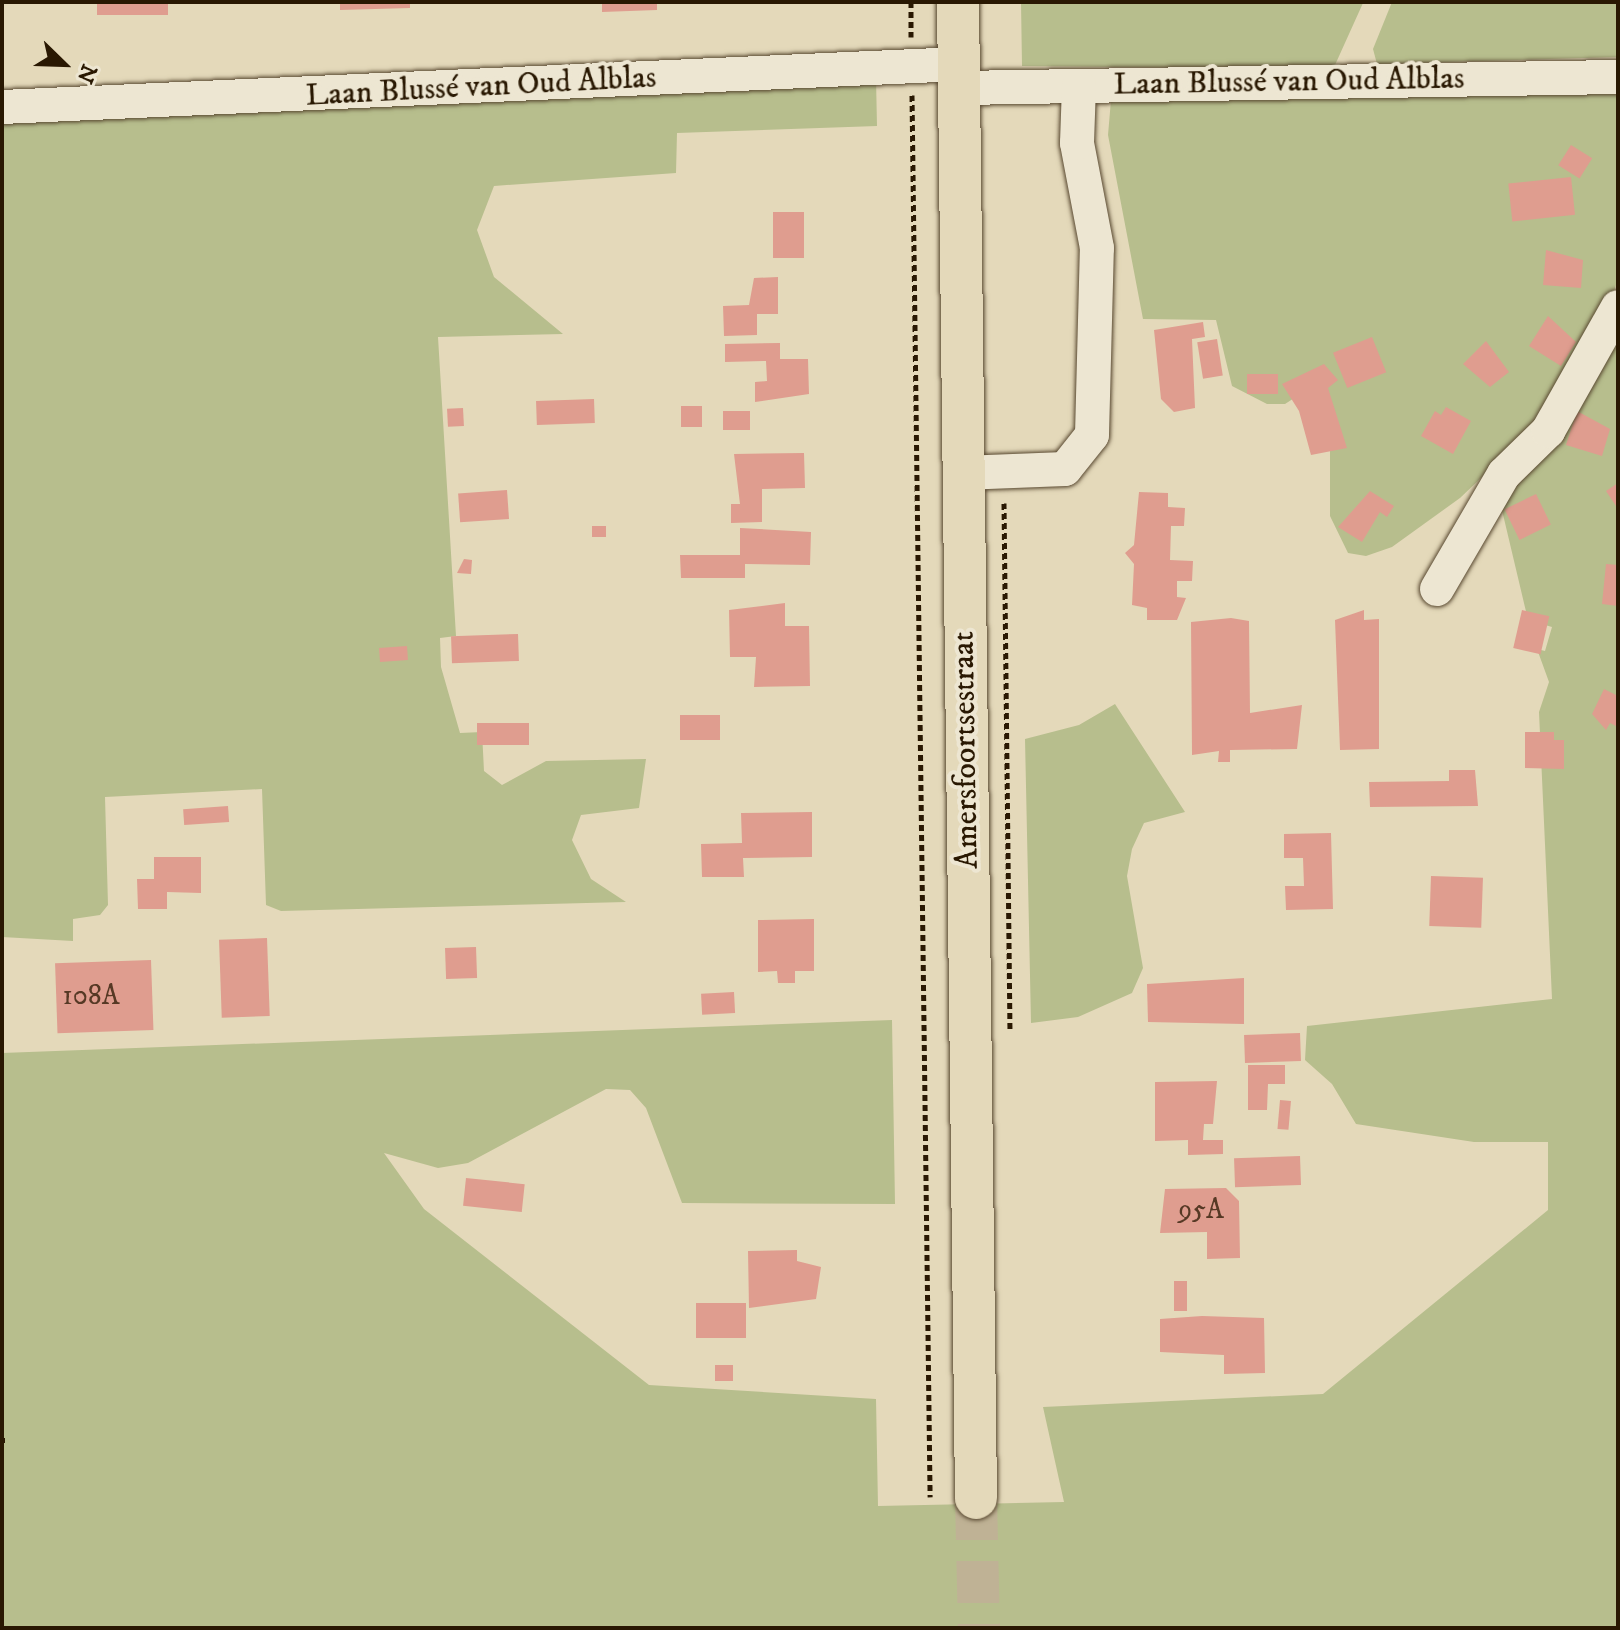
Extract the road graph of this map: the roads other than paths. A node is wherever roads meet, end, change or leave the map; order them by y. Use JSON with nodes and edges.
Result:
{"nodes":[{"id":1,"x":958,"y":2,"type":"edge"},
{"id":2,"x":960,"y":76,"type":"junction"},
{"id":3,"x":1618,"y":77,"type":"edge"},
{"id":4,"x":1079,"y":86,"type":"junction"},
{"id":5,"x":2,"y":107,"type":"edge"},
{"id":6,"x":1618,"y":307,"type":"edge"},
{"id":7,"x":962,"y":473,"type":"junction"},
{"id":8,"x":1437,"y":589,"type":"dead end"},
{"id":9,"x":976,"y":1498,"type":"tunnel mouth"}],
"edges":[{"from":1,"to":2,"type":"main road","name":"Amersfoortsestraat"},
{"from":2,"to":4,"type":"street","name":"Laan Blussé van Oud Alblas"},
{"from":2,"to":5,"type":"street","name":"Laan Blussé van Oud Alblas"},
{"from":2,"to":7,"type":"main road","name":"Amersfoortsestraat"},
{"from":3,"to":4,"type":"street","name":"Laan Blussé van Oud Alblas"},
{"from":4,"to":7,"type":"street"},
{"from":6,"to":8,"type":"street"},
{"from":7,"to":9,"type":"main road","name":"Amersfoortsestraat"}]}
